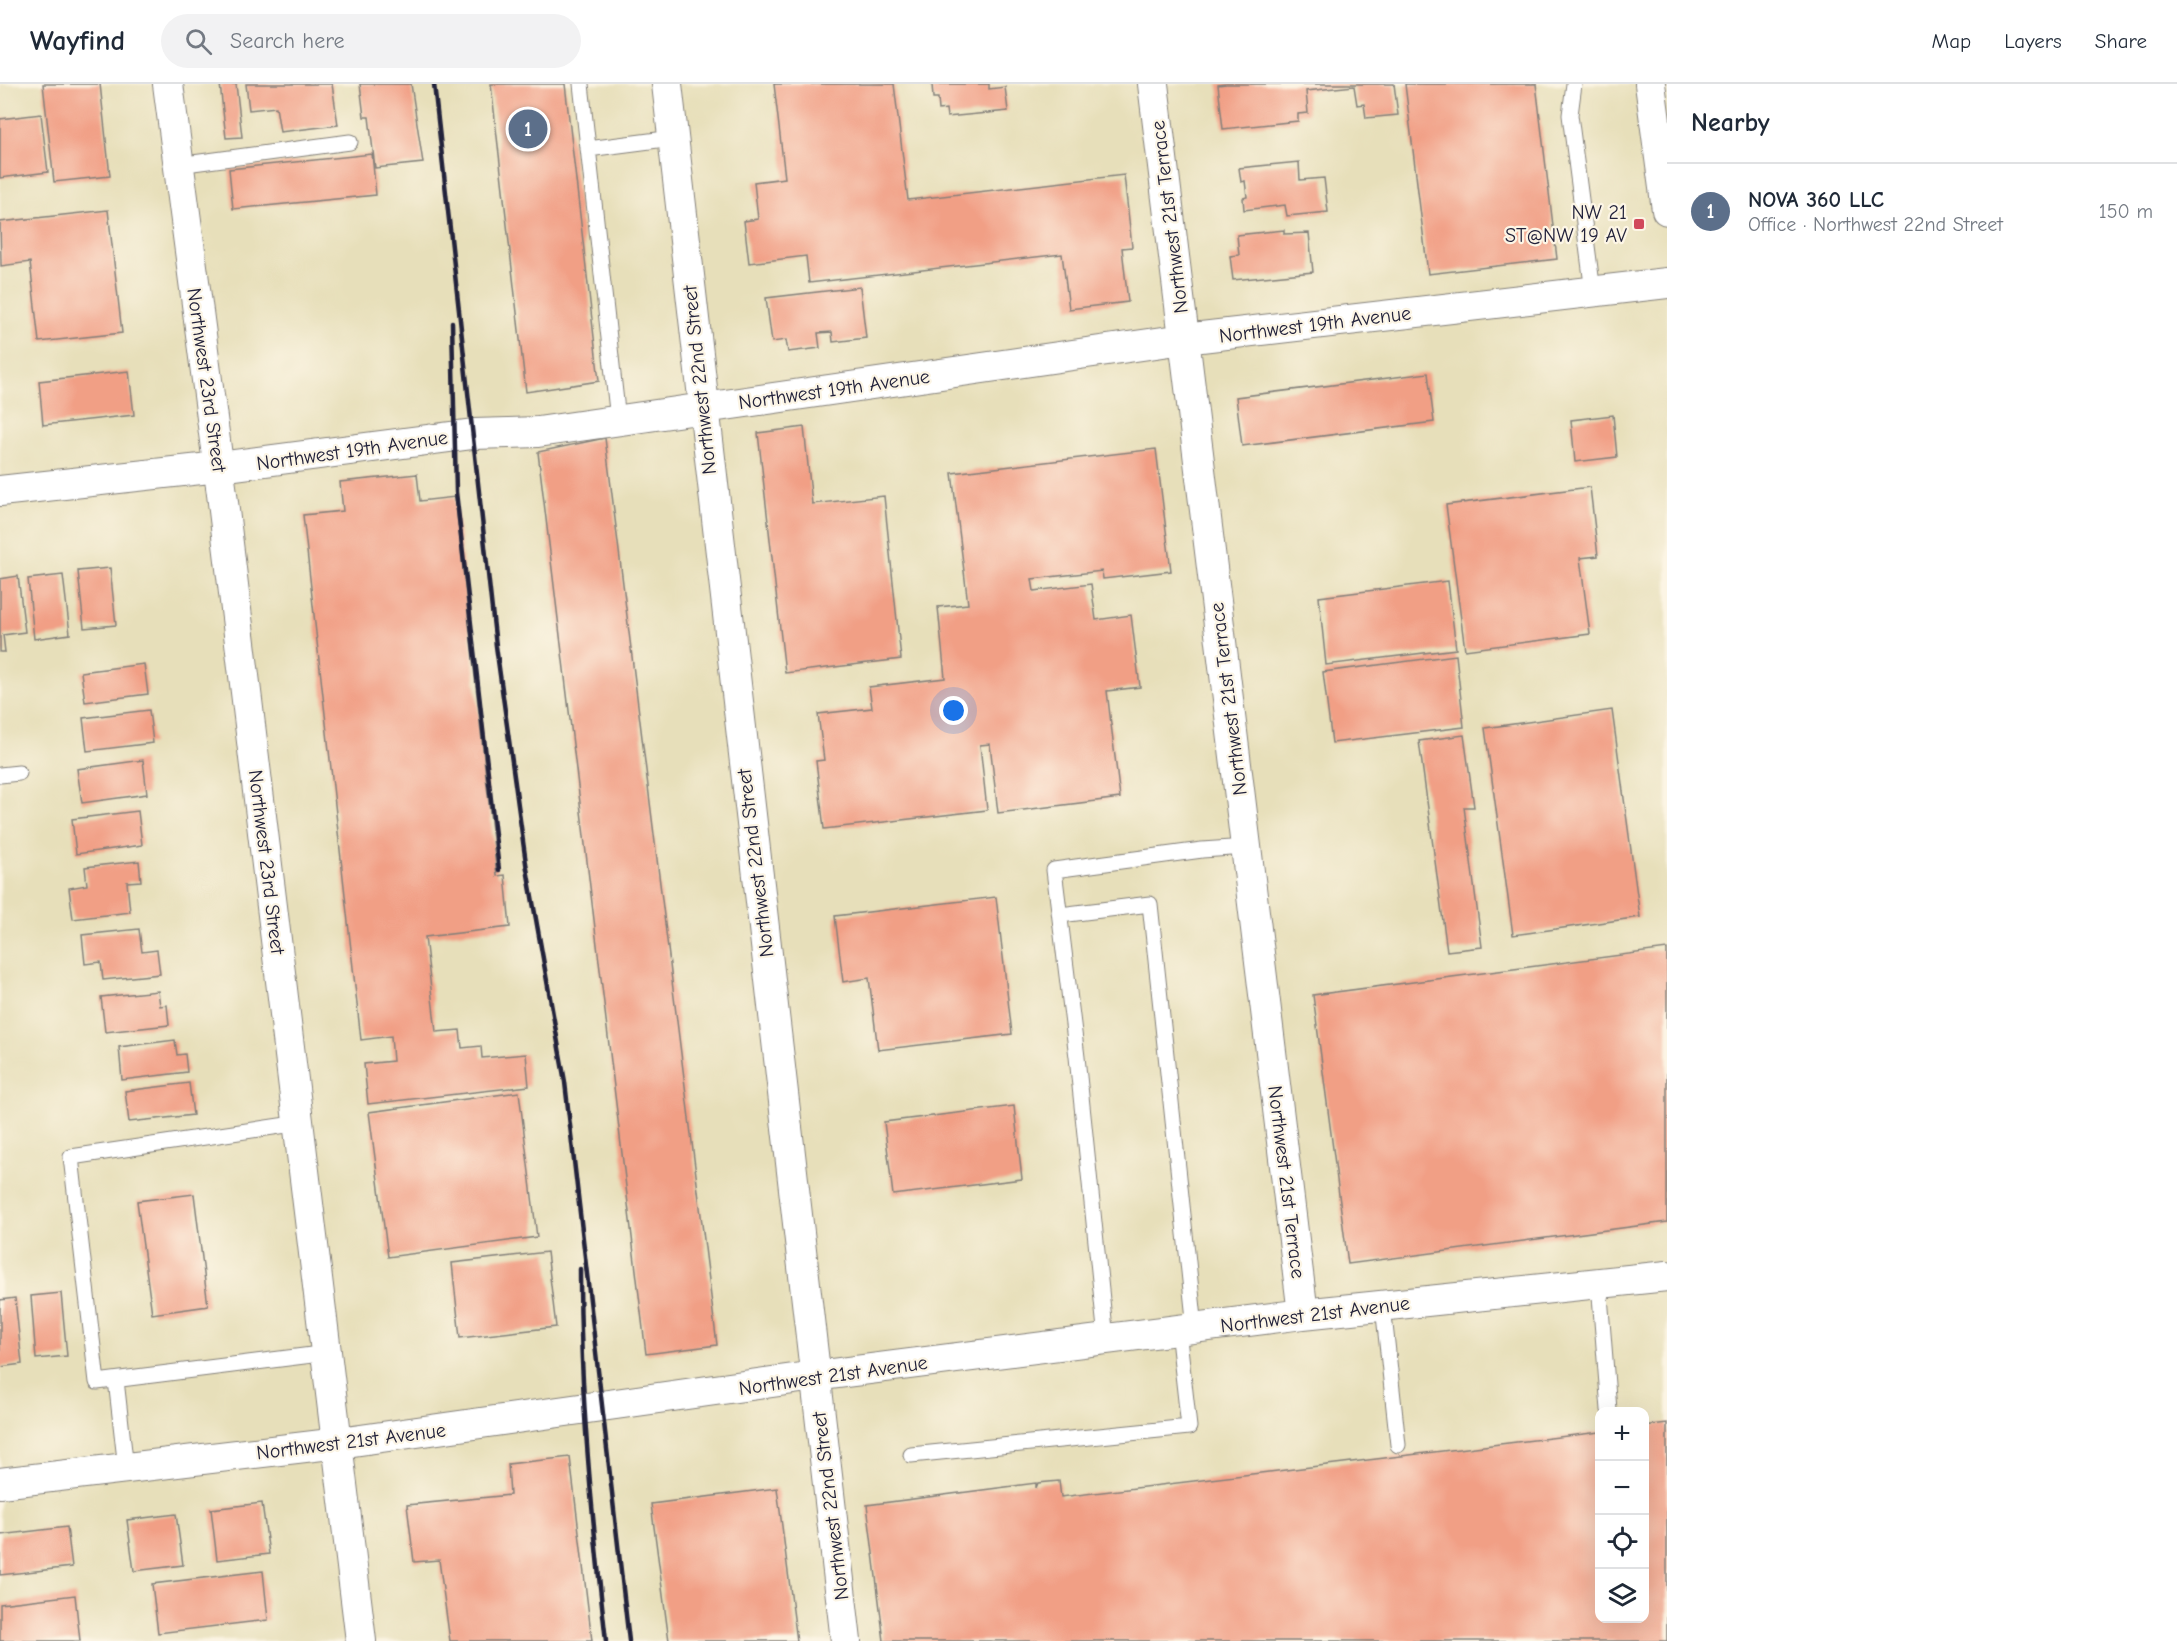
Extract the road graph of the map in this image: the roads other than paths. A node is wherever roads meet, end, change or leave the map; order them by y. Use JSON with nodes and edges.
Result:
{"nodes":[{"id":1,"x":168,"y":84,"type":"edge"},
{"id":2,"x":581,"y":84,"type":"edge"},
{"id":3,"x":667,"y":84,"type":"edge"},
{"id":4,"x":1154,"y":84,"type":"edge"},
{"id":5,"x":1574,"y":84,"type":"edge"},
{"id":6,"x":1650,"y":84,"type":"edge"},
{"id":7,"x":673,"y":138,"type":"junction"},
{"id":8,"x":350,"y":142,"type":"dead end"},
{"id":9,"x":588,"y":149,"type":"junction"},
{"id":10,"x":1663,"y":157,"type":"edge"},
{"id":11,"x":178,"y":165,"type":"junction"},
{"id":12,"x":1667,"y":210,"type":"edge"},
{"id":13,"x":1667,"y":283,"type":"edge"},
{"id":14,"x":1593,"y":292,"type":"junction"},
{"id":15,"x":1184,"y":339,"type":"junction"},
{"id":16,"x":702,"y":407,"type":"junction"},
{"id":17,"x":618,"y":420,"type":"junction"},
{"id":18,"x":219,"y":467,"type":"junction"},
{"id":19,"x":0,"y":491,"type":"edge"},
{"id":20,"x":19,"y":773,"type":"dead end"},
{"id":21,"x":0,"y":775,"type":"edge"},
{"id":22,"x":1246,"y":847,"type":"junction"},
{"id":23,"x":1060,"y":915,"type":"junction"},
{"id":24,"x":300,"y":1123,"type":"junction"},
{"id":25,"x":1667,"y":1276,"type":"edge"},
{"id":26,"x":1599,"y":1283,"type":"junction"},
{"id":27,"x":1383,"y":1306,"type":"junction"},
{"id":28,"x":1303,"y":1314,"type":"junction"},
{"id":29,"x":1187,"y":1329,"type":"junction"},
{"id":30,"x":1106,"y":1340,"type":"junction"},
{"id":31,"x":328,"y":1353,"type":"junction"},
{"id":32,"x":815,"y":1377,"type":"junction"},
{"id":33,"x":116,"y":1380,"type":"junction"},
{"id":34,"x":1610,"y":1407,"type":"edge"},
{"id":35,"x":339,"y":1443,"type":"junction"},
{"id":36,"x":1398,"y":1445,"type":"dead end"},
{"id":37,"x":911,"y":1455,"type":"dead end"},
{"id":38,"x":126,"y":1469,"type":"junction"},
{"id":39,"x":0,"y":1484,"type":"edge"},
{"id":40,"x":362,"y":1641,"type":"edge"},
{"id":41,"x":846,"y":1641,"type":"edge"}],
"edges":[{"from":1,"to":11,"type":"street","name":"Northwest 23rd Street"},
{"from":2,"to":9,"type":"lane"},
{"from":3,"to":7,"type":"street","name":"Northwest 22nd Street"},
{"from":4,"to":15,"type":"street","name":"Northwest 21st Terrace"},
{"from":5,"to":14,"type":"lane"},
{"from":6,"to":10,"type":"street"},
{"from":7,"to":9,"type":"lane"},
{"from":7,"to":16,"type":"street","name":"Northwest 22nd Street"},
{"from":8,"to":11,"type":"lane"},
{"from":9,"to":17,"type":"lane"},
{"from":10,"to":12,"type":"street"},
{"from":11,"to":18,"type":"street","name":"Northwest 23rd Street"},
{"from":13,"to":14,"type":"street","name":"Northwest 19th Avenue"},
{"from":14,"to":15,"type":"street","name":"Northwest 19th Avenue"},
{"from":15,"to":16,"type":"street","name":"Northwest 19th Avenue"},
{"from":15,"to":22,"type":"street","name":"Northwest 21st Terrace"},
{"from":16,"to":17,"type":"street","name":"Northwest 19th Avenue"},
{"from":16,"to":32,"type":"street","name":"Northwest 22nd Street"},
{"from":17,"to":18,"type":"street","name":"Northwest 19th Avenue"},
{"from":18,"to":19,"type":"street","name":"Northwest 19th Avenue"},
{"from":18,"to":24,"type":"street","name":"Northwest 23rd Street"},
{"from":20,"to":21,"type":"lane"},
{"from":22,"to":23,"type":"lane"},
{"from":22,"to":28,"type":"street","name":"Northwest 21st Terrace"},
{"from":23,"to":29,"type":"lane"},
{"from":23,"to":30,"type":"lane"},
{"from":24,"to":31,"type":"street","name":"Northwest 23rd Street"},
{"from":24,"to":33,"type":"lane"},
{"from":25,"to":26,"type":"street","name":"Northwest 21st Avenue"},
{"from":26,"to":27,"type":"street","name":"Northwest 21st Avenue"},
{"from":26,"to":34,"type":"lane"},
{"from":27,"to":28,"type":"street","name":"Northwest 21st Avenue"},
{"from":27,"to":36,"type":"lane"},
{"from":28,"to":29,"type":"street","name":"Northwest 21st Avenue"},
{"from":29,"to":30,"type":"street","name":"Northwest 21st Avenue"},
{"from":29,"to":37,"type":"lane"},
{"from":30,"to":32,"type":"street","name":"Northwest 21st Avenue"},
{"from":31,"to":33,"type":"lane"},
{"from":31,"to":35,"type":"street","name":"Northwest 23rd Street"},
{"from":32,"to":35,"type":"street","name":"Northwest 21st Avenue"},
{"from":32,"to":41,"type":"street","name":"Northwest 22nd Street"},
{"from":33,"to":38,"type":"lane"},
{"from":35,"to":38,"type":"street","name":"Northwest 21st Avenue"},
{"from":35,"to":40,"type":"street","name":"Northwest 23rd Street"},
{"from":38,"to":39,"type":"street","name":"Northwest 21st Avenue"}]}
